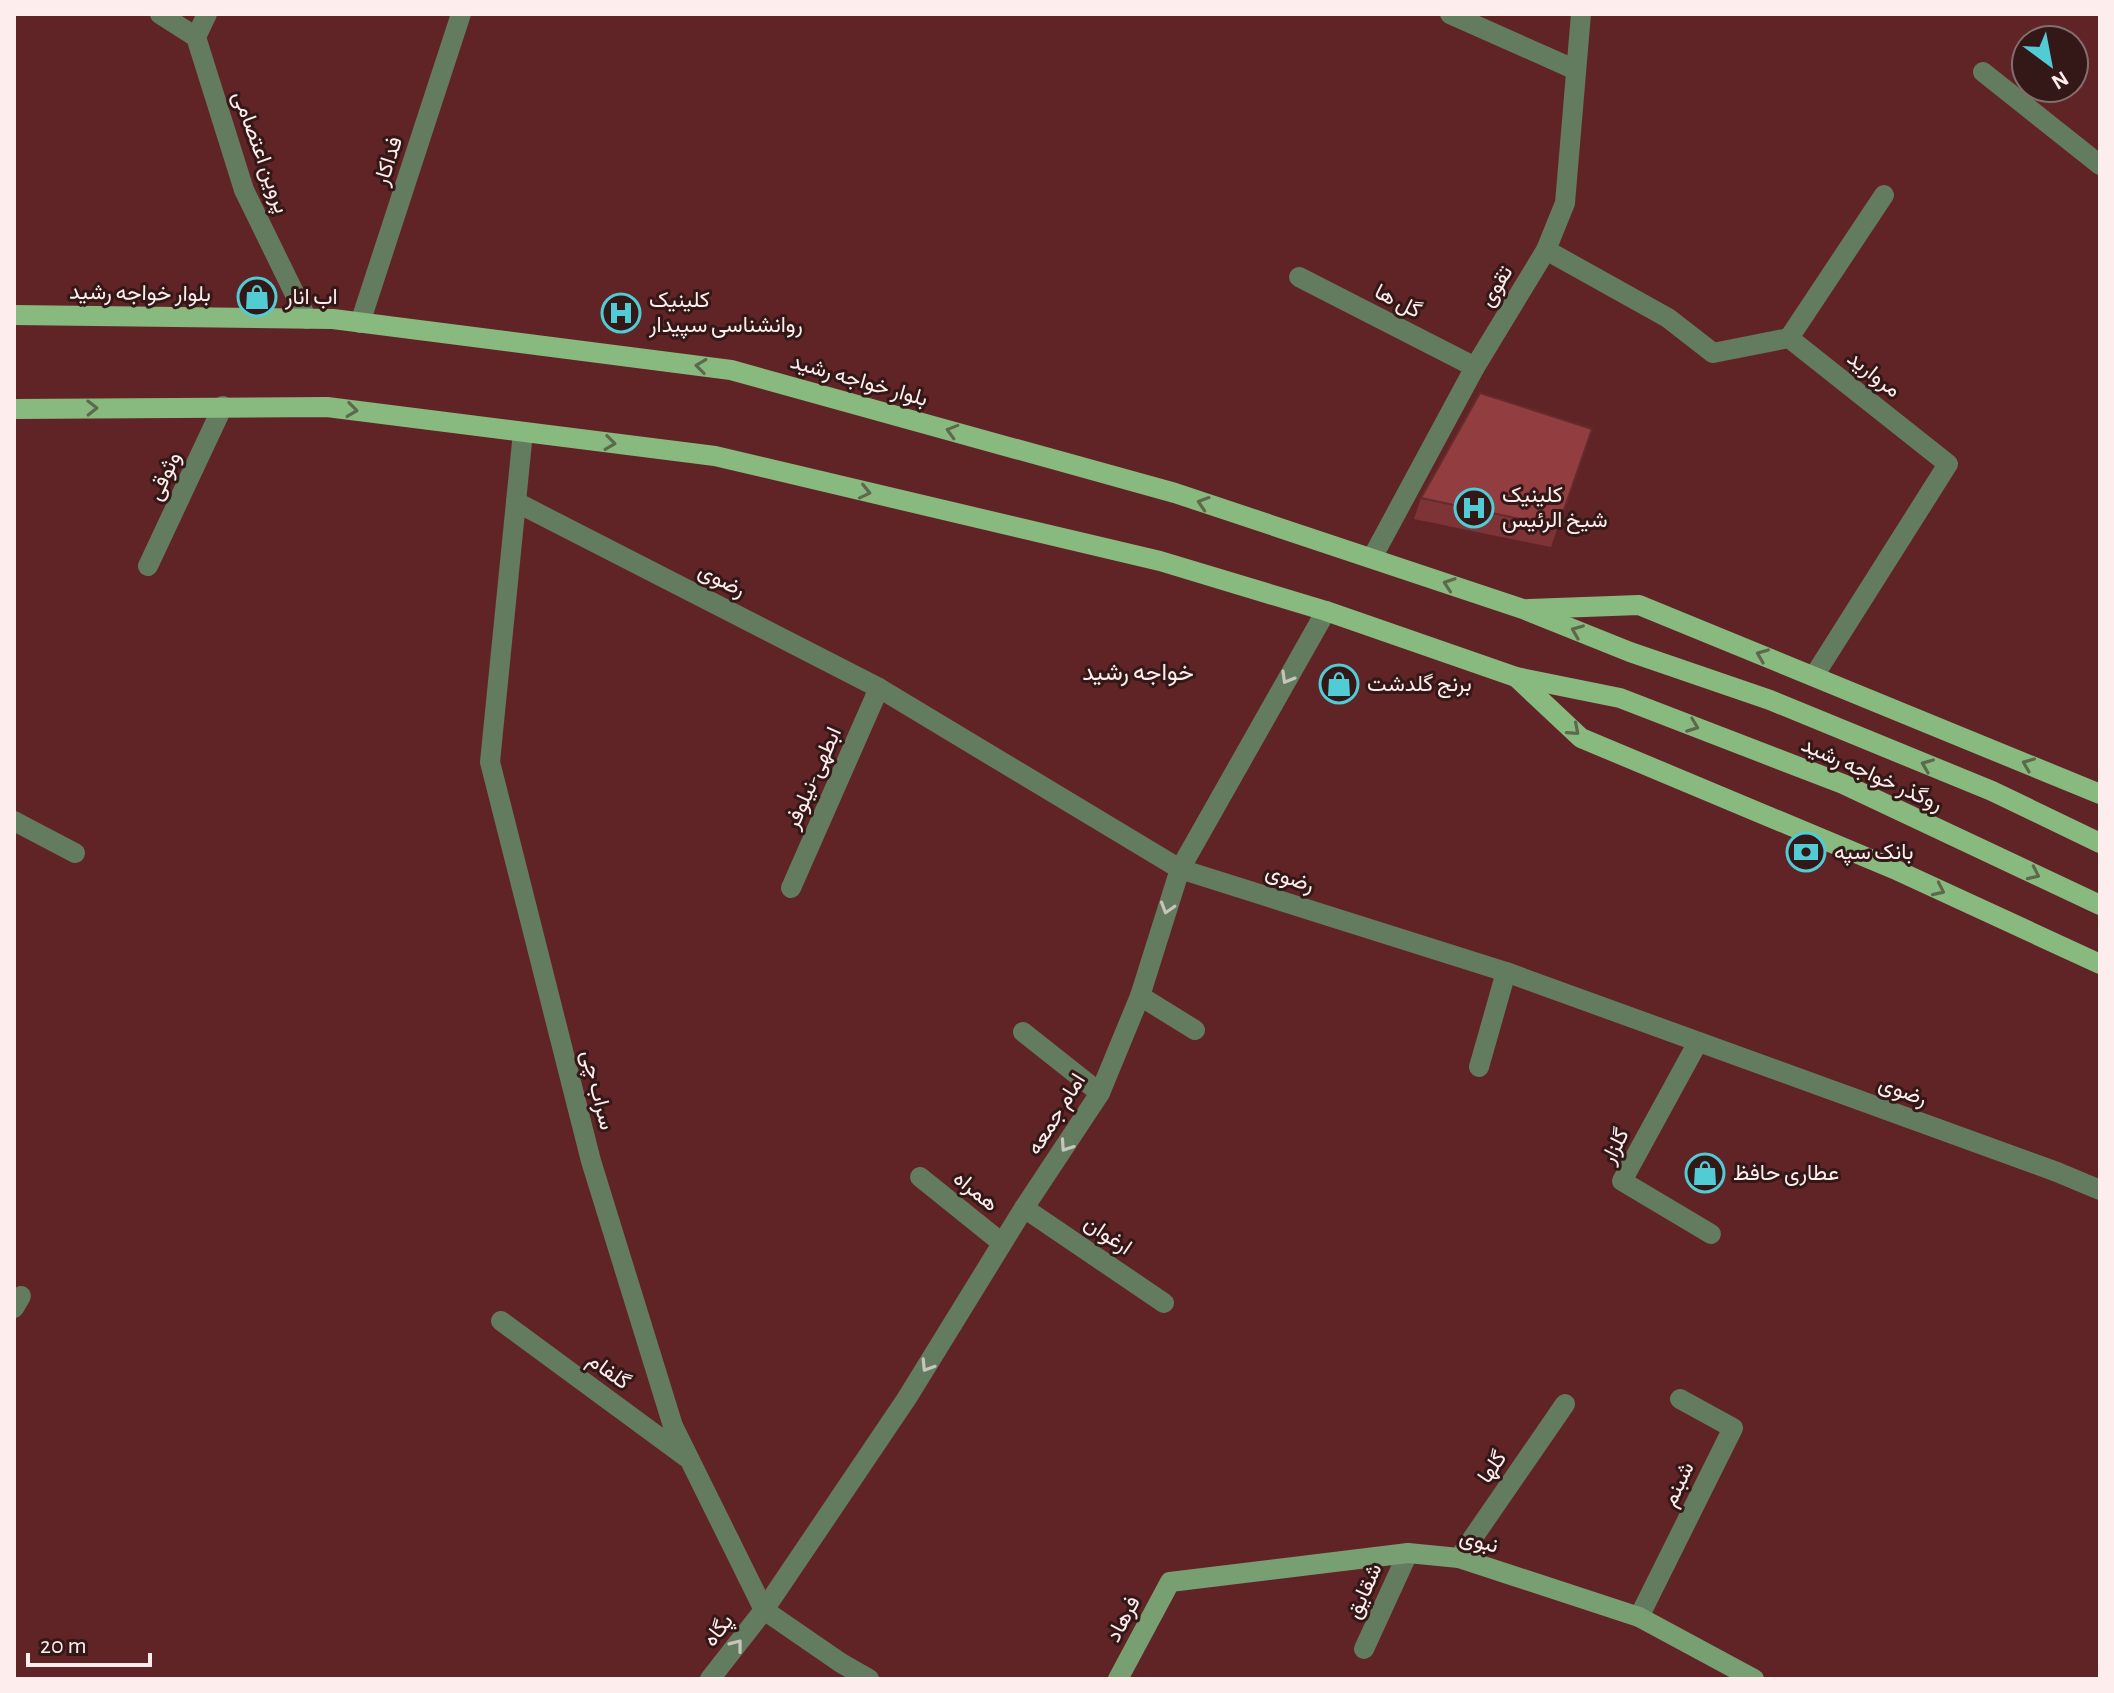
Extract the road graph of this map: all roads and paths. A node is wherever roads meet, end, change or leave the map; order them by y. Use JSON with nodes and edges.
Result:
{"nodes":[{"id":1,"x":160,"y":14,"type":"edge"},
{"id":2,"x":207,"y":14,"type":"edge"},
{"id":3,"x":461,"y":14,"type":"edge"},
{"id":4,"x":1450,"y":14,"type":"edge"},
{"id":5,"x":1581,"y":14,"type":"edge"},
{"id":6,"x":196,"y":37,"type":"junction"},
{"id":7,"x":1576,"y":70,"type":"junction"},
{"id":8,"x":1983,"y":72,"type":"dead end"},
{"id":9,"x":2100,"y":165,"type":"edge"},
{"id":10,"x":1884,"y":195,"type":"dead end"},
{"id":11,"x":1546,"y":250,"type":"junction"},
{"id":12,"x":1299,"y":277,"type":"dead end"},
{"id":13,"x":14,"y":315,"type":"edge"},
{"id":14,"x":307,"y":319,"type":"junction"},
{"id":15,"x":360,"y":323,"type":"junction"},
{"id":16,"x":1789,"y":338,"type":"junction"},
{"id":17,"x":1475,"y":367,"type":"junction"},
{"id":18,"x":223,"y":406,"type":"junction"},
{"id":19,"x":14,"y":409,"type":"edge"},
{"id":20,"x":523,"y":432,"type":"junction"},
{"id":21,"x":516,"y":502,"type":"junction"},
{"id":22,"x":1372,"y":558,"type":"junction"},
{"id":23,"x":148,"y":566,"type":"dead end"},
{"id":24,"x":1523,"y":609,"type":"junction"},
{"id":25,"x":1326,"y":611,"type":"junction"},
{"id":26,"x":1814,"y":676,"type":"junction"},
{"id":27,"x":1516,"y":677,"type":"junction"},
{"id":28,"x":879,"y":688,"type":"junction"},
{"id":29,"x":2100,"y":794,"type":"edge"},
{"id":30,"x":14,"y":821,"type":"edge"},
{"id":31,"x":2100,"y":843,"type":"edge"},
{"id":32,"x":75,"y":853,"type":"dead end"},
{"id":33,"x":1180,"y":869,"type":"junction"},
{"id":34,"x":791,"y":888,"type":"dead end"},
{"id":35,"x":2100,"y":905,"type":"edge"},
{"id":36,"x":2100,"y":964,"type":"edge"},
{"id":37,"x":1506,"y":972,"type":"junction"},
{"id":38,"x":1140,"y":996,"type":"junction"},
{"id":39,"x":1195,"y":1030,"type":"dead end"},
{"id":40,"x":1023,"y":1032,"type":"dead end"},
{"id":41,"x":1698,"y":1042,"type":"junction"},
{"id":42,"x":1479,"y":1067,"type":"dead end"},
{"id":43,"x":1100,"y":1093,"type":"junction"},
{"id":44,"x":920,"y":1177,"type":"dead end"},
{"id":45,"x":2100,"y":1190,"type":"edge"},
{"id":46,"x":1024,"y":1208,"type":"junction"},
{"id":47,"x":1711,"y":1234,"type":"dead end"},
{"id":48,"x":1002,"y":1243,"type":"junction"},
{"id":49,"x":1164,"y":1303,"type":"dead end"},
{"id":50,"x":501,"y":1321,"type":"dead end"},
{"id":51,"x":1680,"y":1399,"type":"dead end"},
{"id":52,"x":1565,"y":1404,"type":"dead end"},
{"id":53,"x":690,"y":1459,"type":"junction"},
{"id":54,"x":1408,"y":1553,"type":"junction"},
{"id":55,"x":1459,"y":1558,"type":"junction"},
{"id":56,"x":1170,"y":1582,"type":"joint"},
{"id":57,"x":764,"y":1610,"type":"junction"},
{"id":58,"x":1639,"y":1617,"type":"junction"},
{"id":59,"x":1364,"y":1649,"type":"dead end"},
{"id":60,"x":710,"y":1679,"type":"edge"},
{"id":61,"x":869,"y":1679,"type":"edge"},
{"id":62,"x":1118,"y":1679,"type":"edge"},
{"id":63,"x":1754,"y":1679,"type":"edge"}],
"edges":[{"from":1,"to":6,"type":"street"},
{"from":2,"to":6,"type":"street"},
{"from":3,"to":15,"type":"street","name":"فداکار"},
{"from":4,"to":7,"type":"street"},
{"from":5,"to":7,"type":"street","name":"تقوی"},
{"from":6,"to":14,"type":"street","name":"پروین اعتصامی"},
{"from":7,"to":11,"type":"street","name":"تقوی"},
{"from":8,"to":9,"type":"street"},
{"from":10,"to":16,"type":"street"},
{"from":11,"to":16,"type":"street"},
{"from":11,"to":17,"type":"street","name":"تقوی"},
{"from":12,"to":17,"type":"street","name":"گل ها"},
{"from":13,"to":14,"type":"main road","name":"بلوار خواجه رشید"},
{"from":14,"to":15,"type":"main road","name":"بلوار خواجه رشید"},
{"from":22,"to":15,"type":"main road","name":"بلوار خواجه رشید","one_way":true},
{"from":16,"to":26,"type":"street","name":"مروارید"},
{"from":17,"to":22,"type":"street","name":"تقوی"},
{"from":19,"to":18,"type":"main road","one_way":true},
{"from":18,"to":20,"type":"main road","one_way":true},
{"from":18,"to":23,"type":"street","name":"وثوقی"},
{"from":20,"to":21,"type":"street","name":"سراب چی"},
{"from":20,"to":25,"type":"main road","one_way":true},
{"from":21,"to":28,"type":"street","name":"رضوی"},
{"from":21,"to":53,"type":"street","name":"سراب چی"},
{"from":24,"to":22,"type":"main road","name":"بلوار خواجه رشید","one_way":true},
{"from":26,"to":24,"type":"main road","one_way":true},
{"from":31,"to":24,"type":"main road","name":"روگذر خواجه رشید","one_way":true},
{"from":25,"to":27,"type":"main road"},
{"from":25,"to":33,"type":"street","name":"امام جمعه","one_way":true},
{"from":29,"to":26,"type":"main road","one_way":true},
{"from":27,"to":35,"type":"main road","name":"روگذر خواجه رشید","one_way":true},
{"from":27,"to":36,"type":"main road","one_way":true},
{"from":28,"to":33,"type":"street","name":"رضوی"},
{"from":28,"to":34,"type":"street","name":"ابطهی-نیلوفر"},
{"from":30,"to":32,"type":"street"},
{"from":33,"to":37,"type":"street","name":"رضوی"},
{"from":33,"to":38,"type":"street","name":"امام جمعه","one_way":true},
{"from":37,"to":41,"type":"street","name":"رضوی"},
{"from":37,"to":42,"type":"street"},
{"from":38,"to":39,"type":"street"},
{"from":38,"to":43,"type":"street","name":"امام جمعه"},
{"from":40,"to":43,"type":"street"},
{"from":41,"to":45,"type":"street","name":"رضوی"},
{"from":41,"to":47,"type":"street","name":"گلزار"},
{"from":43,"to":46,"type":"street","name":"امام جمعه","one_way":true},
{"from":44,"to":48,"type":"street","name":"همراه"},
{"from":46,"to":48,"type":"street","name":"امام جمعه"},
{"from":46,"to":49,"type":"street","name":"ارغوان"},
{"from":48,"to":57,"type":"street","name":"امام جمعه","one_way":true},
{"from":50,"to":53,"type":"street","name":"گلفام"},
{"from":51,"to":58,"type":"street","name":"شبنم"},
{"from":52,"to":55,"type":"street","name":"گلها"},
{"from":53,"to":57,"type":"street","name":"سراب چی"},
{"from":54,"to":55,"type":"street","name":"نبوی"},
{"from":54,"to":56,"type":"street","name":"نبوی"},
{"from":54,"to":59,"type":"street","name":"شقایق"},
{"from":55,"to":58,"type":"street","name":"نبوی"},
{"from":56,"to":62,"type":"street","name":"فرهاد"},
{"from":60,"to":57,"type":"street","name":"پگاه","one_way":true},
{"from":57,"to":61,"type":"street","name":"سراب چی"},
{"from":58,"to":63,"type":"street","name":"نبوی"}]}
